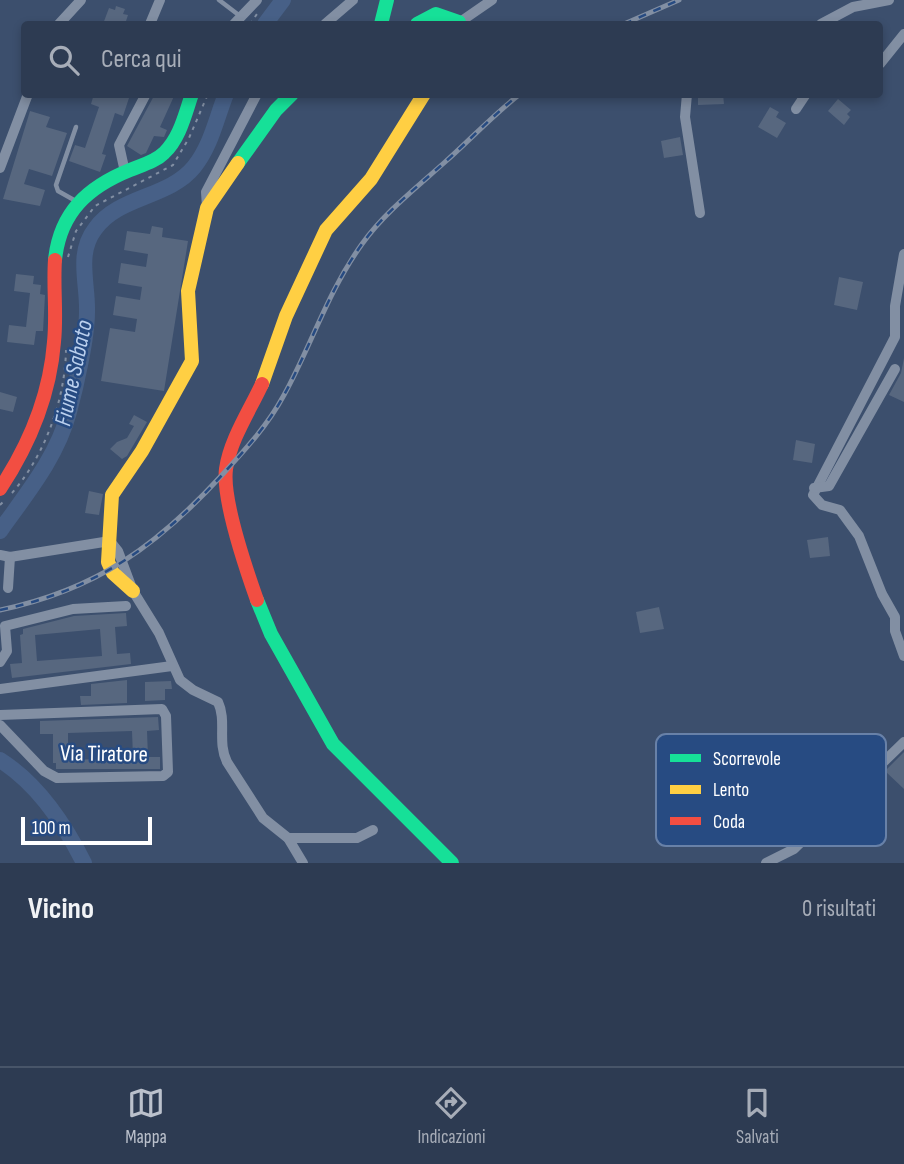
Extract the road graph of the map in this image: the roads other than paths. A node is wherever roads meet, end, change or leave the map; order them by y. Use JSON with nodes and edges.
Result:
{"nodes":[{"id":1,"x":81,"y":0,"type":"edge"},
{"id":2,"x":160,"y":0,"type":"edge"},
{"id":3,"x":219,"y":0,"type":"edge"},
{"id":4,"x":242,"y":0,"type":"edge"},
{"id":5,"x":257,"y":0,"type":"edge"},
{"id":6,"x":353,"y":0,"type":"edge"},
{"id":7,"x":387,"y":0,"type":"edge"},
{"id":8,"x":492,"y":0,"type":"edge"},
{"id":9,"x":889,"y":0,"type":"edge"},
{"id":10,"x":239,"y":18,"type":"edge"},
{"id":11,"x":62,"y":21,"type":"edge"},
{"id":12,"x":151,"y":21,"type":"edge"},
{"id":13,"x":328,"y":21,"type":"edge"},
{"id":14,"x":381,"y":21,"type":"edge"},
{"id":15,"x":424,"y":21,"type":"edge"},
{"id":16,"x":454,"y":21,"type":"edge"},
{"id":17,"x":464,"y":21,"type":"edge"},
{"id":18,"x":827,"y":21,"type":"edge"},
{"id":19,"x":904,"y":34,"type":"edge"},
{"id":20,"x":883,"y":60,"type":"edge"},
{"id":21,"x":26,"y":98,"type":"edge"},
{"id":22,"x":144,"y":98,"type":"edge"},
{"id":23,"x":190,"y":98,"type":"edge"},
{"id":24,"x":255,"y":98,"type":"edge"},
{"id":25,"x":288,"y":98,"type":"edge"},
{"id":26,"x":422,"y":98,"type":"edge"},
{"id":27,"x":687,"y":98,"type":"edge"},
{"id":28,"x":803,"y":98,"type":"edge"},
{"id":29,"x":796,"y":109,"type":"dead end"},
{"id":30,"x":76,"y":127,"type":"dead end"},
{"id":31,"x":0,"y":168,"type":"edge"},
{"id":32,"x":125,"y":172,"type":"junction"},
{"id":33,"x":78,"y":202,"type":"junction"},
{"id":34,"x":207,"y":208,"type":"junction"},
{"id":35,"x":700,"y":213,"type":"dead end"},
{"id":36,"x":904,"y":254,"type":"edge"},
{"id":37,"x":895,"y":369,"type":"dead end"},
{"id":38,"x":814,"y":488,"type":"junction"},
{"id":39,"x":0,"y":489,"type":"edge"},
{"id":40,"x":110,"y":541,"type":"junction"},
{"id":41,"x":83,"y":545,"type":"junction"},
{"id":42,"x":5,"y":556,"type":"edge"},
{"id":43,"x":108,"y":559,"type":"junction"},
{"id":44,"x":8,"y":588,"type":"dead end"},
{"id":45,"x":133,"y":591,"type":"junction"},
{"id":46,"x":126,"y":606,"type":"dead end"},
{"id":47,"x":904,"y":656,"type":"edge"},
{"id":48,"x":0,"y":662,"type":"edge"},
{"id":49,"x":172,"y":666,"type":"junction"},
{"id":50,"x":0,"y":689,"type":"edge"},
{"id":51,"x":0,"y":715,"type":"edge"},
{"id":52,"x":0,"y":725,"type":"edge"},
{"id":53,"x":904,"y":742,"type":"edge"},
{"id":54,"x":886,"y":759,"type":"edge"},
{"id":55,"x":373,"y":830,"type":"dead end"},
{"id":56,"x":288,"y":838,"type":"junction"},
{"id":57,"x":796,"y":846,"type":"edge"},
{"id":58,"x":303,"y":863,"type":"edge"},
{"id":59,"x":452,"y":863,"type":"edge"},
{"id":60,"x":766,"y":863,"type":"edge"}],
"edges":[{"from":1,"to":11,"type":"street"},
{"from":2,"to":12,"type":"street"},
{"from":3,"to":10,"type":"lane"},
{"from":4,"to":10,"type":"street"},
{"from":5,"to":10,"type":"street"},
{"from":6,"to":13,"type":"street"},
{"from":7,"to":14,"type":"street"},
{"from":8,"to":17,"type":"street"},
{"from":9,"to":18,"type":"street"},
{"from":15,"to":16,"type":"street"},
{"from":19,"to":20,"type":"street"},
{"from":21,"to":31,"type":"street"},
{"from":22,"to":32,"type":"street"},
{"from":23,"to":32,"type":"street"},
{"from":24,"to":34,"type":"street"},
{"from":25,"to":34,"type":"street"},
{"from":26,"to":59,"type":"street"},
{"from":27,"to":35,"type":"street"},
{"from":28,"to":29,"type":"street"},
{"from":30,"to":33,"type":"lane"},
{"from":32,"to":33,"type":"street"},
{"from":33,"to":39,"type":"street"},
{"from":34,"to":40,"type":"street"},
{"from":36,"to":38,"type":"street"},
{"from":37,"to":38,"type":"street"},
{"from":38,"to":47,"type":"street"},
{"from":40,"to":41,"type":"street"},
{"from":40,"to":43,"type":"street"},
{"from":40,"to":45,"type":"street"},
{"from":41,"to":42,"type":"street"},
{"from":41,"to":43,"type":"street"},
{"from":42,"to":44,"type":"street"},
{"from":43,"to":45,"type":"street"},
{"from":45,"to":49,"type":"street"},
{"from":46,"to":48,"type":"street"},
{"from":49,"to":50,"type":"street"},
{"from":49,"to":56,"type":"street"},
{"from":51,"to":52,"type":"street","name":"Via Tiratore"},
{"from":53,"to":54,"type":"street"},
{"from":55,"to":56,"type":"street"},
{"from":56,"to":58,"type":"street"},
{"from":57,"to":60,"type":"street"}]}
